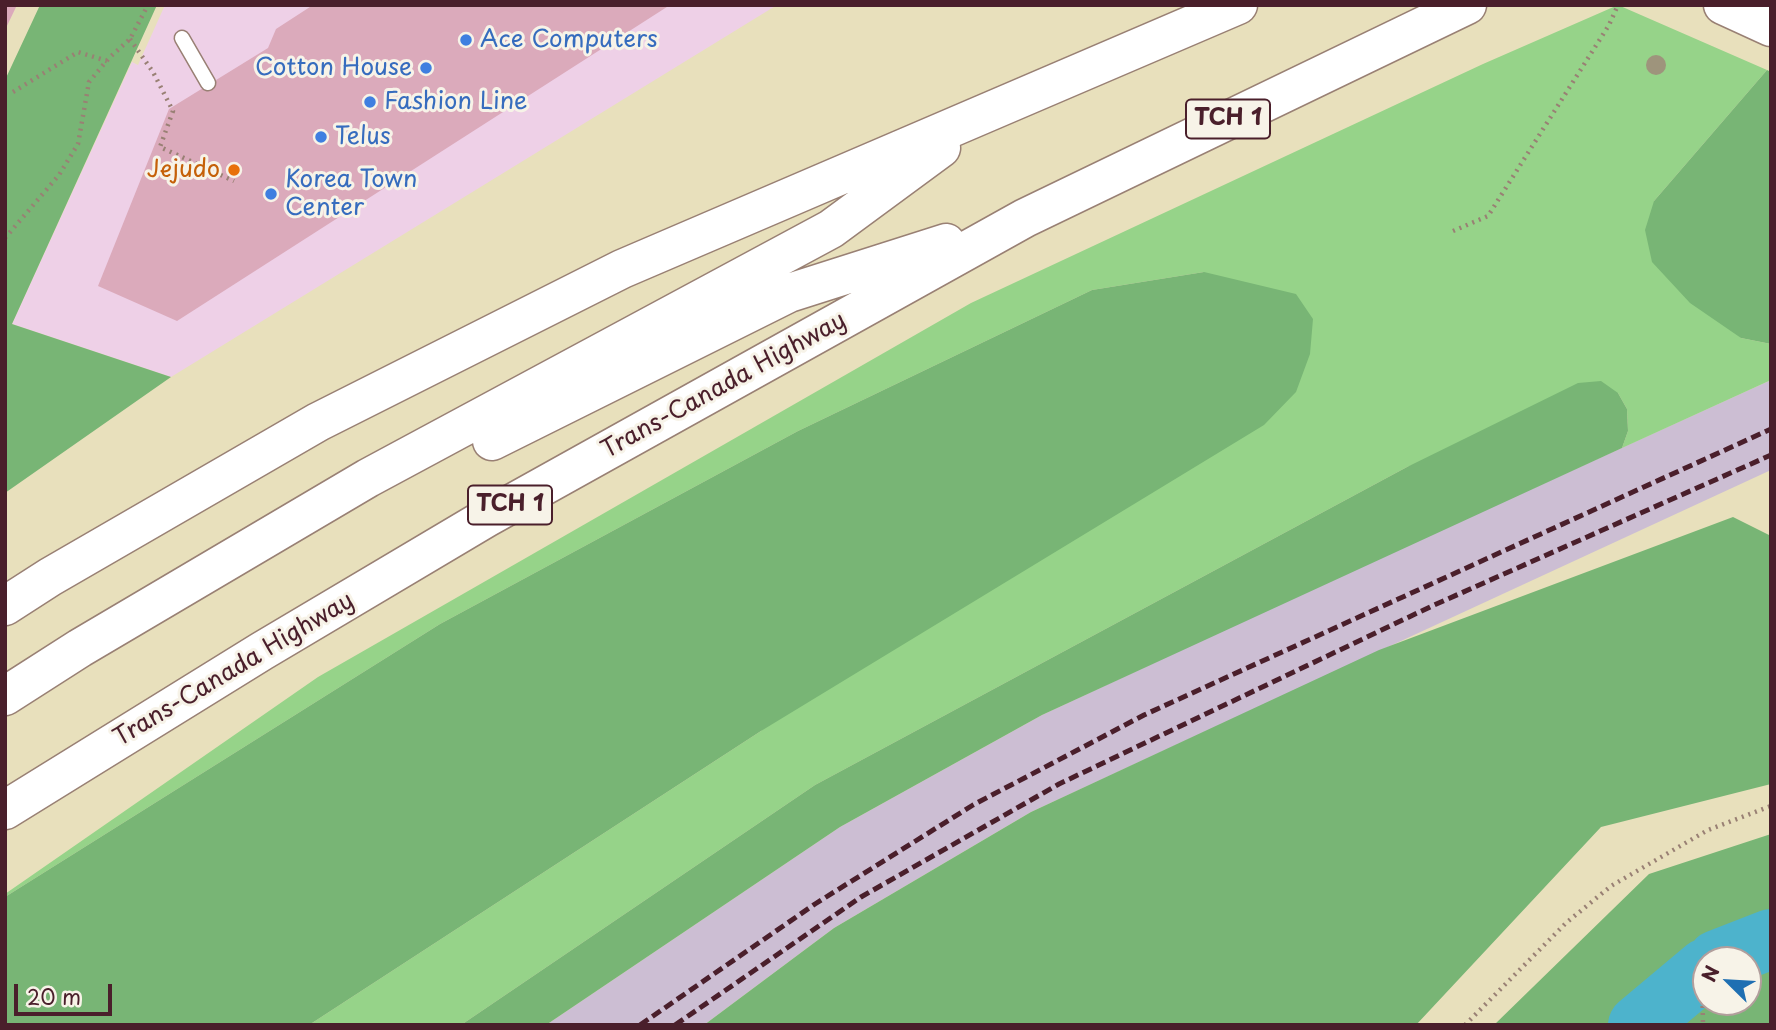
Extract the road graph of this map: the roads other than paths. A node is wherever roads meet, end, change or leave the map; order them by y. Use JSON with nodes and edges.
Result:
{"nodes":[{"id":1,"x":1238,"y":5,"type":"edge"},
{"id":2,"x":1467,"y":5,"type":"edge"},
{"id":3,"x":1723,"y":5,"type":"edge"},
{"id":4,"x":1771,"y":27,"type":"edge"},
{"id":5,"x":182,"y":37,"type":"dead end"},
{"id":6,"x":208,"y":83,"type":"dead end"},
{"id":7,"x":993,"y":109,"type":"junction"},
{"id":8,"x":1025,"y":218,"type":"junction"},
{"id":9,"x":5,"y":606,"type":"edge"},
{"id":10,"x":5,"y":696,"type":"edge"},
{"id":11,"x":5,"y":723,"type":"edge"},
{"id":12,"x":5,"y":810,"type":"edge"}],
"edges":[{"from":1,"to":7,"type":"main road"},
{"from":2,"to":8,"type":"main road","name":"Trans-Canada Highway","number":"TCH 1"},
{"from":3,"to":4,"type":"main road"},
{"from":5,"to":6,"type":"lane"},
{"from":7,"to":9,"type":"main road"},
{"from":7,"to":10,"type":"main road"},
{"from":8,"to":11,"type":"main road"},
{"from":8,"to":12,"type":"main road","name":"Trans-Canada Highway","number":"TCH 1"}]}
